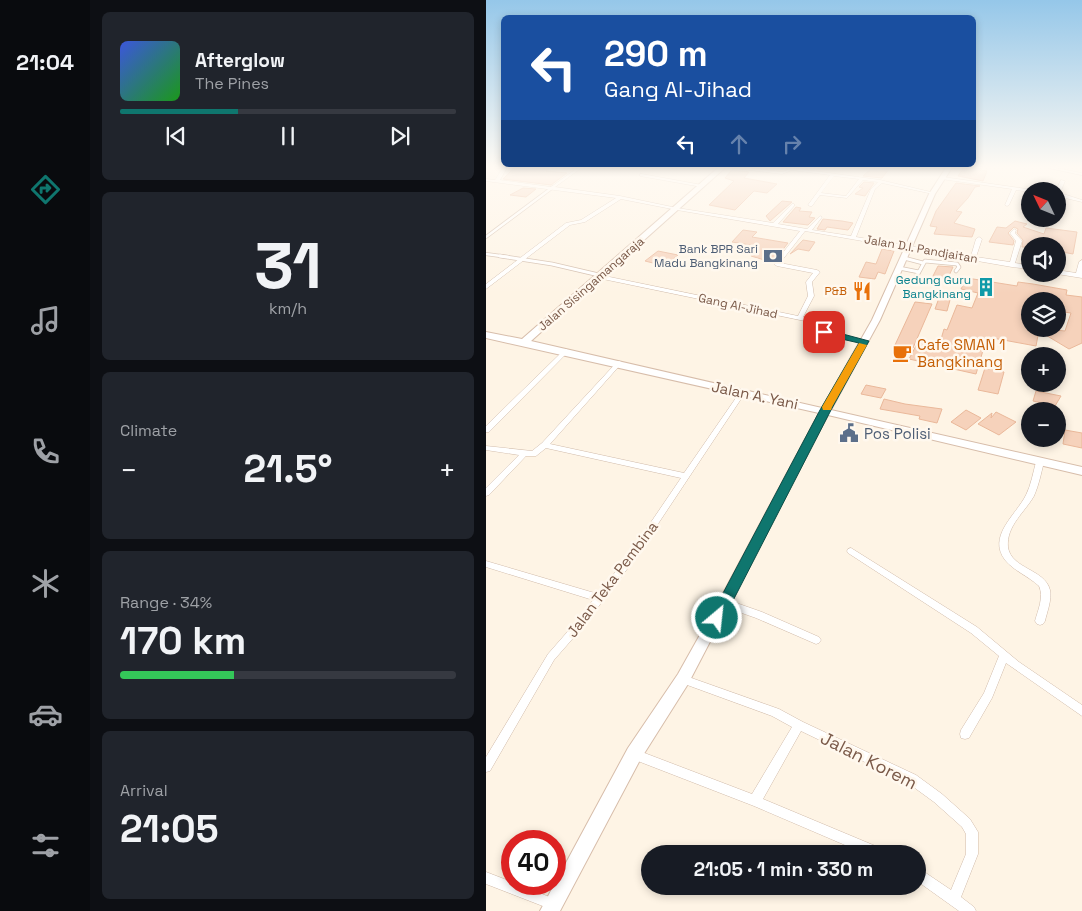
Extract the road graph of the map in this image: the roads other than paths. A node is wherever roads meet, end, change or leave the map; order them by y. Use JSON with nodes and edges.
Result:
{"nodes":[{"id":1,"x":526,"y":209,"type":"edge"},
{"id":2,"x":602,"y":209,"type":"edge"},
{"id":3,"x":677,"y":209,"type":"joint"},
{"id":4,"x":789,"y":209,"type":"edge"},
{"id":5,"x":865,"y":209,"type":"edge"},
{"id":6,"x":926,"y":209,"type":"edge"},
{"id":7,"x":820,"y":217,"type":"dead end"},
{"id":8,"x":775,"y":224,"type":"junction"},
{"id":9,"x":807,"y":230,"type":"junction"},
{"id":10,"x":1014,"y":230,"type":"dead end"},
{"id":11,"x":486,"y":238,"type":"edge"},
{"id":12,"x":854,"y":238,"type":"junction"},
{"id":13,"x":979,"y":239,"type":"dead end"},
{"id":14,"x":486,"y":254,"type":"edge"},
{"id":15,"x":904,"y":258,"type":"junction"},
{"id":16,"x":973,"y":258,"type":"junction"},
{"id":17,"x":520,"y":259,"type":"junction"},
{"id":18,"x":1082,"y":262,"type":"edge"},
{"id":19,"x":923,"y":263,"type":"junction"},
{"id":20,"x":1012,"y":264,"type":"junction"},
{"id":21,"x":1021,"y":266,"type":"edge"},
{"id":22,"x":956,"y":271,"type":"dead end"},
{"id":23,"x":919,"y":272,"type":"junction"},
{"id":24,"x":1066,"y":274,"type":"edge"},
{"id":25,"x":601,"y":276,"type":"junction"},
{"id":26,"x":1080,"y":276,"type":"edge"},
{"id":27,"x":914,"y":280,"type":"dead end"},
{"id":28,"x":486,"y":286,"type":"edge"},
{"id":29,"x":800,"y":318,"type":"junction"},
{"id":30,"x":486,"y":335,"type":"edge"},
{"id":31,"x":864,"y":341,"type":"junction"},
{"id":32,"x":525,"y":342,"type":"junction"},
{"id":33,"x":566,"y":351,"type":"junction"},
{"id":34,"x":619,"y":363,"type":"junction"},
{"id":35,"x":742,"y":393,"type":"junction"},
{"id":36,"x":826,"y":410,"type":"junction"},
{"id":37,"x":486,"y":430,"type":"edge"},
{"id":38,"x":545,"y":445,"type":"junction"},
{"id":39,"x":486,"y":448,"type":"edge"},
{"id":40,"x":523,"y":454,"type":"junction"},
{"id":41,"x":1040,"y":462,"type":"junction"},
{"id":42,"x":1082,"y":471,"type":"edge"},
{"id":43,"x":686,"y":476,"type":"junction"},
{"id":44,"x":486,"y":493,"type":"edge"},
{"id":45,"x":851,"y":551,"type":"dead end"},
{"id":46,"x":486,"y":564,"type":"edge"},
{"id":47,"x":600,"y":598,"type":"junction"},
{"id":48,"x":725,"y":603,"type":"junction"},
{"id":49,"x":1040,"y":621,"type":"dead end"},
{"id":50,"x":816,"y":640,"type":"dead end"},
{"id":51,"x":1004,"y":655,"type":"junction"},
{"id":52,"x":683,"y":679,"type":"junction"},
{"id":53,"x":1082,"y":711,"type":"edge"},
{"id":54,"x":799,"y":725,"type":"junction"},
{"id":55,"x":965,"y":734,"type":"dead end"},
{"id":56,"x":634,"y":754,"type":"junction"},
{"id":57,"x":486,"y":767,"type":"edge"},
{"id":58,"x":755,"y":801,"type":"junction"},
{"id":59,"x":860,"y":845,"type":"edge"},
{"id":60,"x":486,"y":878,"type":"edge"},
{"id":61,"x":926,"y":879,"type":"edge"},
{"id":62,"x":954,"y":899,"type":"junction"},
{"id":63,"x":552,"y":908,"type":"edge"},
{"id":64,"x":970,"y":911,"type":"edge"}],
"edges":[{"from":1,"to":11,"type":"lane"},
{"from":2,"to":17,"type":"street"},
{"from":3,"to":8,"type":"street","name":"Jalan D.I. Pandjaitan"},
{"from":3,"to":25,"type":"street","name":"Jalan Sisingamangaraja"},
{"from":4,"to":8,"type":"street"},
{"from":5,"to":12,"type":"street"},
{"from":6,"to":15,"type":"street"},
{"from":7,"to":9,"type":"street"},
{"from":8,"to":9,"type":"street","name":"Jalan D.I. Pandjaitan"},
{"from":9,"to":12,"type":"street","name":"Jalan D.I. Pandjaitan"},
{"from":9,"to":29,"type":"street"},
{"from":10,"to":20,"type":"street"},
{"from":12,"to":15,"type":"street","name":"Jalan D.I. Pandjaitan"},
{"from":13,"to":16,"type":"street"},
{"from":14,"to":17,"type":"lane"},
{"from":15,"to":16,"type":"street","name":"Jalan D.I. Pandjaitan"},
{"from":15,"to":19,"type":"lane"},
{"from":15,"to":23,"type":"lane"},
{"from":15,"to":31,"type":"street"},
{"from":16,"to":20,"type":"street","name":"Jalan D.I. Pandjaitan"},
{"from":17,"to":25,"type":"lane"},
{"from":17,"to":28,"type":"street"},
{"from":18,"to":26,"type":"street"},
{"from":19,"to":22,"type":"lane"},
{"from":19,"to":23,"type":"lane"},
{"from":20,"to":21,"type":"street","name":"Jalan D.I. Pandjaitan"},
{"from":23,"to":27,"type":"lane"},
{"from":24,"to":26,"type":"street"},
{"from":25,"to":29,"type":"street","name":"Gang Al-Jihad"},
{"from":25,"to":32,"type":"street","name":"Jalan Sisingamangaraja"},
{"from":29,"to":31,"type":"street","name":"Gang Al-Jihad"},
{"from":30,"to":32,"type":"street","name":"Jalan A. Yani"},
{"from":31,"to":36,"type":"street"},
{"from":32,"to":33,"type":"street","name":"Jalan A. Yani"},
{"from":33,"to":34,"type":"street","name":"Jalan A. Yani"},
{"from":33,"to":37,"type":"street"},
{"from":34,"to":35,"type":"street","name":"Jalan A. Yani"},
{"from":34,"to":38,"type":"street"},
{"from":35,"to":36,"type":"street","name":"Jalan A. Yani"},
{"from":35,"to":43,"type":"street","name":"Jalan Teka Pembina"},
{"from":36,"to":41,"type":"street","name":"Jalan A. Yani"},
{"from":36,"to":48,"type":"street"},
{"from":38,"to":40,"type":"street"},
{"from":38,"to":43,"type":"street"},
{"from":39,"to":40,"type":"street"},
{"from":40,"to":44,"type":"street"},
{"from":41,"to":42,"type":"street","name":"Jalan A. Yani"},
{"from":41,"to":49,"type":"street"},
{"from":43,"to":47,"type":"street","name":"Jalan Teka Pembina"},
{"from":45,"to":51,"type":"street"},
{"from":46,"to":47,"type":"street"},
{"from":47,"to":57,"type":"street","name":"Jalan Teka Pembina"},
{"from":48,"to":50,"type":"street"},
{"from":48,"to":52,"type":"street"},
{"from":51,"to":53,"type":"street"},
{"from":51,"to":55,"type":"street"},
{"from":52,"to":54,"type":"street","name":"Jalan Korem"},
{"from":52,"to":56,"type":"street"},
{"from":54,"to":58,"type":"street"},
{"from":54,"to":62,"type":"street","name":"Jalan Korem"},
{"from":56,"to":58,"type":"street"},
{"from":56,"to":63,"type":"street"},
{"from":58,"to":59,"type":"street"},
{"from":60,"to":63,"type":"street"},
{"from":61,"to":62,"type":"street"},
{"from":62,"to":64,"type":"street"}]}
